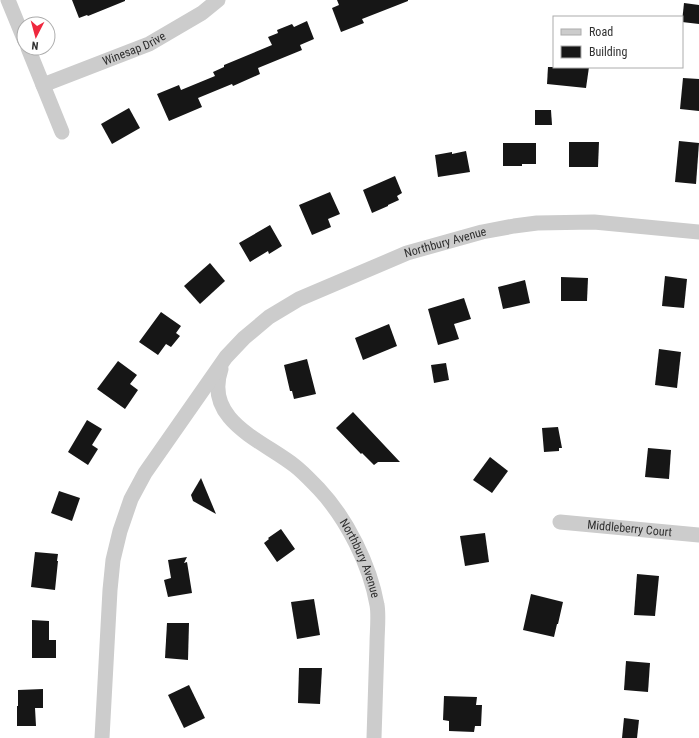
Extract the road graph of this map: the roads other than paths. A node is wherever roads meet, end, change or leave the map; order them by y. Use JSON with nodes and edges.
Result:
{"nodes":[{"id":1,"x":8,"y":0,"type":"edge"},
{"id":2,"x":218,"y":0,"type":"edge"},
{"id":3,"x":16,"y":19,"type":"edge"},
{"id":4,"x":31,"y":56,"type":"edge"},
{"id":5,"x":43,"y":85,"type":"junction"},
{"id":6,"x":62,"y":132,"type":"dead end"},
{"id":7,"x":699,"y":232,"type":"edge"},
{"id":8,"x":224,"y":363,"type":"junction"},
{"id":9,"x":560,"y":522,"type":"dead end"},
{"id":10,"x":699,"y":534,"type":"edge"},
{"id":11,"x":102,"y":738,"type":"edge"},
{"id":12,"x":374,"y":738,"type":"edge"}],
"edges":[{"from":1,"to":3,"type":"street"},
{"from":2,"to":5,"type":"street","name":"Winesap Drive"},
{"from":4,"to":5,"type":"street"},
{"from":5,"to":6,"type":"street"},
{"from":7,"to":8,"type":"street","name":"Northbury Avenue"},
{"from":8,"to":11,"type":"street","name":"Northbury Avenue"},
{"from":8,"to":12,"type":"street","name":"Northbury Avenue"},
{"from":9,"to":10,"type":"street","name":"Middleberry Court"}]}
